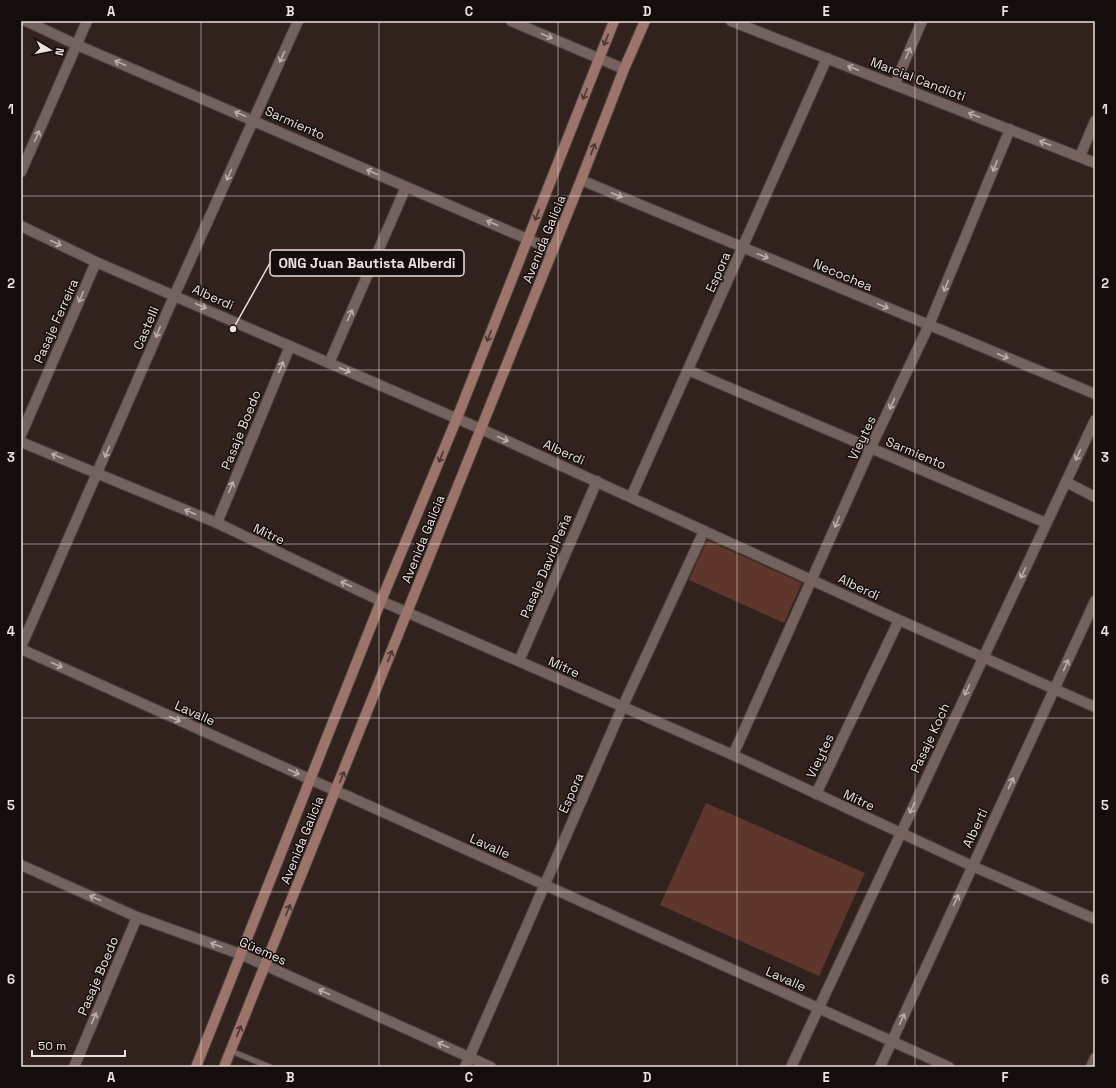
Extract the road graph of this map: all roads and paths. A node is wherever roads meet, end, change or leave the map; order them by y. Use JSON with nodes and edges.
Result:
{"nodes":[{"id":1,"x":26,"y":21,"type":"edge"},
{"id":2,"x":87,"y":21,"type":"edge"},
{"id":3,"x":298,"y":21,"type":"edge"},
{"id":4,"x":511,"y":21,"type":"edge"},
{"id":5,"x":614,"y":21,"type":"edge"},
{"id":6,"x":645,"y":21,"type":"edge"},
{"id":7,"x":731,"y":21,"type":"edge"},
{"id":8,"x":922,"y":21,"type":"edge"},
{"id":9,"x":77,"y":45,"type":"junction"},
{"id":10,"x":599,"y":58,"type":"junction"},
{"id":11,"x":827,"y":58,"type":"junction"},
{"id":12,"x":624,"y":69,"type":"junction"},
{"id":13,"x":895,"y":84,"type":"junction"},
{"id":14,"x":254,"y":120,"type":"junction"},
{"id":15,"x":1095,"y":121,"type":"edge"},
{"id":16,"x":1010,"y":130,"type":"junction"},
{"id":17,"x":1080,"y":156,"type":"junction"},
{"id":18,"x":1095,"y":163,"type":"edge"},
{"id":19,"x":21,"y":172,"type":"edge"},
{"id":20,"x":581,"y":180,"type":"junction"},
{"id":21,"x":406,"y":187,"type":"junction"},
{"id":22,"x":21,"y":226,"type":"edge"},
{"id":23,"x":528,"y":238,"type":"junction"},
{"id":24,"x":743,"y":248,"type":"junction"},
{"id":25,"x":553,"y":250,"type":"junction"},
{"id":26,"x":96,"y":262,"type":"junction"},
{"id":27,"x":175,"y":294,"type":"junction"},
{"id":28,"x":929,"y":325,"type":"junction"},
{"id":29,"x":290,"y":346,"type":"junction"},
{"id":30,"x":329,"y":363,"type":"junction"},
{"id":31,"x":688,"y":370,"type":"junction"},
{"id":32,"x":1095,"y":394,"type":"edge"},
{"id":33,"x":457,"y":418,"type":"junction"},
{"id":34,"x":1095,"y":420,"type":"edge"},
{"id":35,"x":481,"y":429,"type":"junction"},
{"id":36,"x":21,"y":435,"type":"edge"},
{"id":37,"x":21,"y":442,"type":"edge"},
{"id":38,"x":871,"y":447,"type":"junction"},
{"id":39,"x":98,"y":472,"type":"junction"},
{"id":40,"x":597,"y":481,"type":"junction"},
{"id":41,"x":1066,"y":482,"type":"junction"},
{"id":42,"x":631,"y":497,"type":"junction"},
{"id":43,"x":1095,"y":497,"type":"edge"},
{"id":44,"x":216,"y":523,"type":"junction"},
{"id":45,"x":1046,"y":523,"type":"junction"},
{"id":46,"x":704,"y":531,"type":"junction"},
{"id":47,"x":811,"y":579,"type":"junction"},
{"id":48,"x":381,"y":601,"type":"junction"},
{"id":49,"x":1095,"y":601,"type":"edge"},
{"id":50,"x":408,"y":612,"type":"junction"},
{"id":51,"x":899,"y":620,"type":"junction"},
{"id":52,"x":21,"y":648,"type":"edge"},
{"id":53,"x":983,"y":656,"type":"junction"},
{"id":54,"x":519,"y":661,"type":"junction"},
{"id":55,"x":1055,"y":689,"type":"junction"},
{"id":56,"x":1095,"y":707,"type":"edge"},
{"id":57,"x":622,"y":708,"type":"junction"},
{"id":58,"x":733,"y":755,"type":"junction"},
{"id":59,"x":310,"y":779,"type":"junction"},
{"id":60,"x":336,"y":791,"type":"junction"},
{"id":61,"x":816,"y":794,"type":"junction"},
{"id":62,"x":900,"y":834,"type":"junction"},
{"id":63,"x":21,"y":865,"type":"edge"},
{"id":64,"x":972,"y":866,"type":"junction"},
{"id":65,"x":545,"y":885,"type":"junction"},
{"id":66,"x":137,"y":916,"type":"junction"},
{"id":67,"x":1095,"y":919,"type":"edge"},
{"id":68,"x":240,"y":954,"type":"junction"},
{"id":69,"x":265,"y":966,"type":"junction"},
{"id":70,"x":818,"y":1008,"type":"junction"},
{"id":71,"x":892,"y":1041,"type":"junction"},
{"id":72,"x":231,"y":1051,"type":"junction"},
{"id":73,"x":469,"y":1057,"type":"junction"},
{"id":74,"x":1095,"y":1058,"type":"edge"},
{"id":75,"x":74,"y":1067,"type":"edge"},
{"id":76,"x":196,"y":1067,"type":"edge"},
{"id":77,"x":224,"y":1067,"type":"edge"},
{"id":78,"x":270,"y":1067,"type":"edge"},
{"id":79,"x":465,"y":1067,"type":"edge"},
{"id":80,"x":491,"y":1067,"type":"edge"},
{"id":81,"x":791,"y":1067,"type":"edge"},
{"id":82,"x":880,"y":1067,"type":"edge"},
{"id":83,"x":949,"y":1067,"type":"edge"},
{"id":84,"x":1091,"y":1067,"type":"edge"}],
"edges":[{"from":1,"to":9,"type":"street","name":"Sarmiento"},
{"from":2,"to":9,"type":"street"},
{"from":3,"to":14,"type":"street","name":"Castelli","one_way":true},
{"from":4,"to":10,"type":"street","one_way":true},
{"from":5,"to":10,"type":"main road","name":"Avenida Galicia","one_way":true},
{"from":6,"to":12,"type":"main road","name":"Avenida Galicia"},
{"from":7,"to":11,"type":"street","name":"Marcial Candioti"},
{"from":13,"to":8,"type":"street","one_way":true},
{"from":14,"to":9,"type":"street","name":"Sarmiento","one_way":true},
{"from":19,"to":9,"type":"street","one_way":true},
{"from":10,"to":12,"type":"street"},
{"from":10,"to":23,"type":"main road","name":"Avenida Galicia","one_way":true},
{"from":13,"to":11,"type":"street","name":"Marcial Candioti","one_way":true},
{"from":11,"to":24,"type":"street","name":"Espora"},
{"from":20,"to":12,"type":"main road","name":"Avenida Galicia","one_way":true},
{"from":16,"to":13,"type":"street","name":"Marcial Candioti","one_way":true},
{"from":21,"to":14,"type":"street","name":"Sarmiento","one_way":true},
{"from":14,"to":27,"type":"street","name":"Castelli","one_way":true},
{"from":15,"to":17,"type":"street"},
{"from":17,"to":16,"type":"street","name":"Marcial Candioti","one_way":true},
{"from":16,"to":28,"type":"street","name":"Vieytes","one_way":true},
{"from":17,"to":18,"type":"street","name":"Marcial Candioti"},
{"from":20,"to":24,"type":"street","name":"Necochea","one_way":true},
{"from":20,"to":25,"type":"main road","name":"Avenida Galicia"},
{"from":23,"to":21,"type":"street","name":"Sarmiento","one_way":true},
{"from":30,"to":21,"type":"street","one_way":true},
{"from":22,"to":26,"type":"street","name":"Alberdi","one_way":true},
{"from":23,"to":25,"type":"street","name":"Sarmiento"},
{"from":23,"to":33,"type":"main road","name":"Avenida Galicia","one_way":true},
{"from":24,"to":28,"type":"street","name":"Necochea","one_way":true},
{"from":24,"to":31,"type":"street","name":"Espora"},
{"from":25,"to":35,"type":"main road","name":"Avenida Galicia"},
{"from":26,"to":27,"type":"street","name":"Alberdi"},
{"from":26,"to":36,"type":"street","name":"Pasaje Ferreira","one_way":true},
{"from":27,"to":29,"type":"street","name":"Alberdi","one_way":true},
{"from":27,"to":39,"type":"street","name":"Castelli","one_way":true},
{"from":28,"to":32,"type":"street","name":"Necochea","one_way":true},
{"from":28,"to":38,"type":"street","name":"Vieytes","one_way":true},
{"from":29,"to":30,"type":"street","name":"Alberdi"},
{"from":44,"to":29,"type":"street","name":"Pasaje Boedo","one_way":true},
{"from":30,"to":33,"type":"street","name":"Alberdi","one_way":true},
{"from":31,"to":38,"type":"street","name":"Sarmiento"},
{"from":31,"to":42,"type":"street","name":"Espora"},
{"from":33,"to":35,"type":"street","name":"Alberdi"},
{"from":33,"to":48,"type":"main road","name":"Avenida Galicia","one_way":true},
{"from":34,"to":41,"type":"street","name":"Pasaje Koch","one_way":true},
{"from":35,"to":40,"type":"street","name":"Alberdi","one_way":true},
{"from":35,"to":50,"type":"main road","name":"Avenida Galicia"},
{"from":39,"to":37,"type":"street","name":"Mitre","one_way":true},
{"from":38,"to":45,"type":"street","name":"Sarmiento"},
{"from":38,"to":47,"type":"street","name":"Vieytes","one_way":true},
{"from":44,"to":39,"type":"street","name":"Mitre","one_way":true},
{"from":39,"to":52,"type":"street","name":"Castelli"},
{"from":40,"to":42,"type":"street","name":"Alberdi"},
{"from":40,"to":54,"type":"street","name":"Pasaje David Peña"},
{"from":41,"to":43,"type":"street"},
{"from":41,"to":45,"type":"street","name":"Pasaje Koch"},
{"from":42,"to":46,"type":"street","name":"Alberdi"},
{"from":48,"to":44,"type":"street","name":"Mitre","one_way":true},
{"from":45,"to":53,"type":"street","name":"Pasaje Koch","one_way":true},
{"from":46,"to":47,"type":"street","name":"Alberdi"},
{"from":46,"to":57,"type":"street","name":"Espora"},
{"from":47,"to":51,"type":"street","name":"Alberdi"},
{"from":47,"to":58,"type":"street","name":"Vieytes"},
{"from":48,"to":50,"type":"street","name":"Mitre"},
{"from":48,"to":59,"type":"main road","name":"Avenida Galicia"},
{"from":55,"to":49,"type":"street","name":"Alberti","one_way":true},
{"from":50,"to":54,"type":"street","name":"Mitre"},
{"from":60,"to":50,"type":"main road","name":"Avenida Galicia","one_way":true},
{"from":51,"to":53,"type":"street","name":"Alberdi"},
{"from":51,"to":61,"type":"street","name":"Vieytes"},
{"from":52,"to":59,"type":"street","name":"Lavalle","one_way":true},
{"from":53,"to":55,"type":"street","name":"Alberdi"},
{"from":53,"to":62,"type":"street","name":"Pasaje Koch","one_way":true},
{"from":54,"to":57,"type":"street","name":"Mitre"},
{"from":55,"to":56,"type":"street","name":"Alberdi"},
{"from":64,"to":55,"type":"street","name":"Alberti","one_way":true},
{"from":57,"to":58,"type":"street","name":"Mitre"},
{"from":57,"to":65,"type":"street","name":"Espora"},
{"from":58,"to":61,"type":"street","name":"Mitre"},
{"from":59,"to":60,"type":"street","name":"Lavalle"},
{"from":59,"to":68,"type":"main road","name":"Avenida Galicia"},
{"from":60,"to":65,"type":"street","name":"Lavalle"},
{"from":69,"to":60,"type":"main road","name":"Avenida Galicia","one_way":true},
{"from":61,"to":62,"type":"street","name":"Mitre"},
{"from":62,"to":64,"type":"street","name":"Mitre"},
{"from":62,"to":70,"type":"street","name":"Pasaje Koch"},
{"from":66,"to":63,"type":"street","name":"Güemes","one_way":true},
{"from":64,"to":67,"type":"street","name":"Mitre"},
{"from":71,"to":64,"type":"street","name":"Alberti","one_way":true},
{"from":65,"to":70,"type":"street","name":"Lavalle"},
{"from":65,"to":73,"type":"street","name":"Espora"},
{"from":68,"to":66,"type":"street","name":"Güemes","one_way":true},
{"from":75,"to":66,"type":"street","name":"Pasaje Boedo","one_way":true},
{"from":68,"to":69,"type":"street","name":"Güemes"},
{"from":68,"to":76,"type":"main road","name":"Avenida Galicia"},
{"from":72,"to":69,"type":"main road","name":"Avenida Galicia","one_way":true},
{"from":73,"to":69,"type":"street","name":"Güemes","one_way":true},
{"from":70,"to":71,"type":"street","name":"Lavalle"},
{"from":70,"to":81,"type":"street","name":"Pasaje Koch"},
{"from":71,"to":82,"type":"street","name":"Alberti"},
{"from":71,"to":83,"type":"street","name":"Lavalle"},
{"from":72,"to":77,"type":"main road","name":"Avenida Galicia"},
{"from":72,"to":78,"type":"lane"},
{"from":73,"to":79,"type":"street","name":"Espora"},
{"from":73,"to":80,"type":"street","name":"Güemes"},
{"from":74,"to":84,"type":"street"}]}
